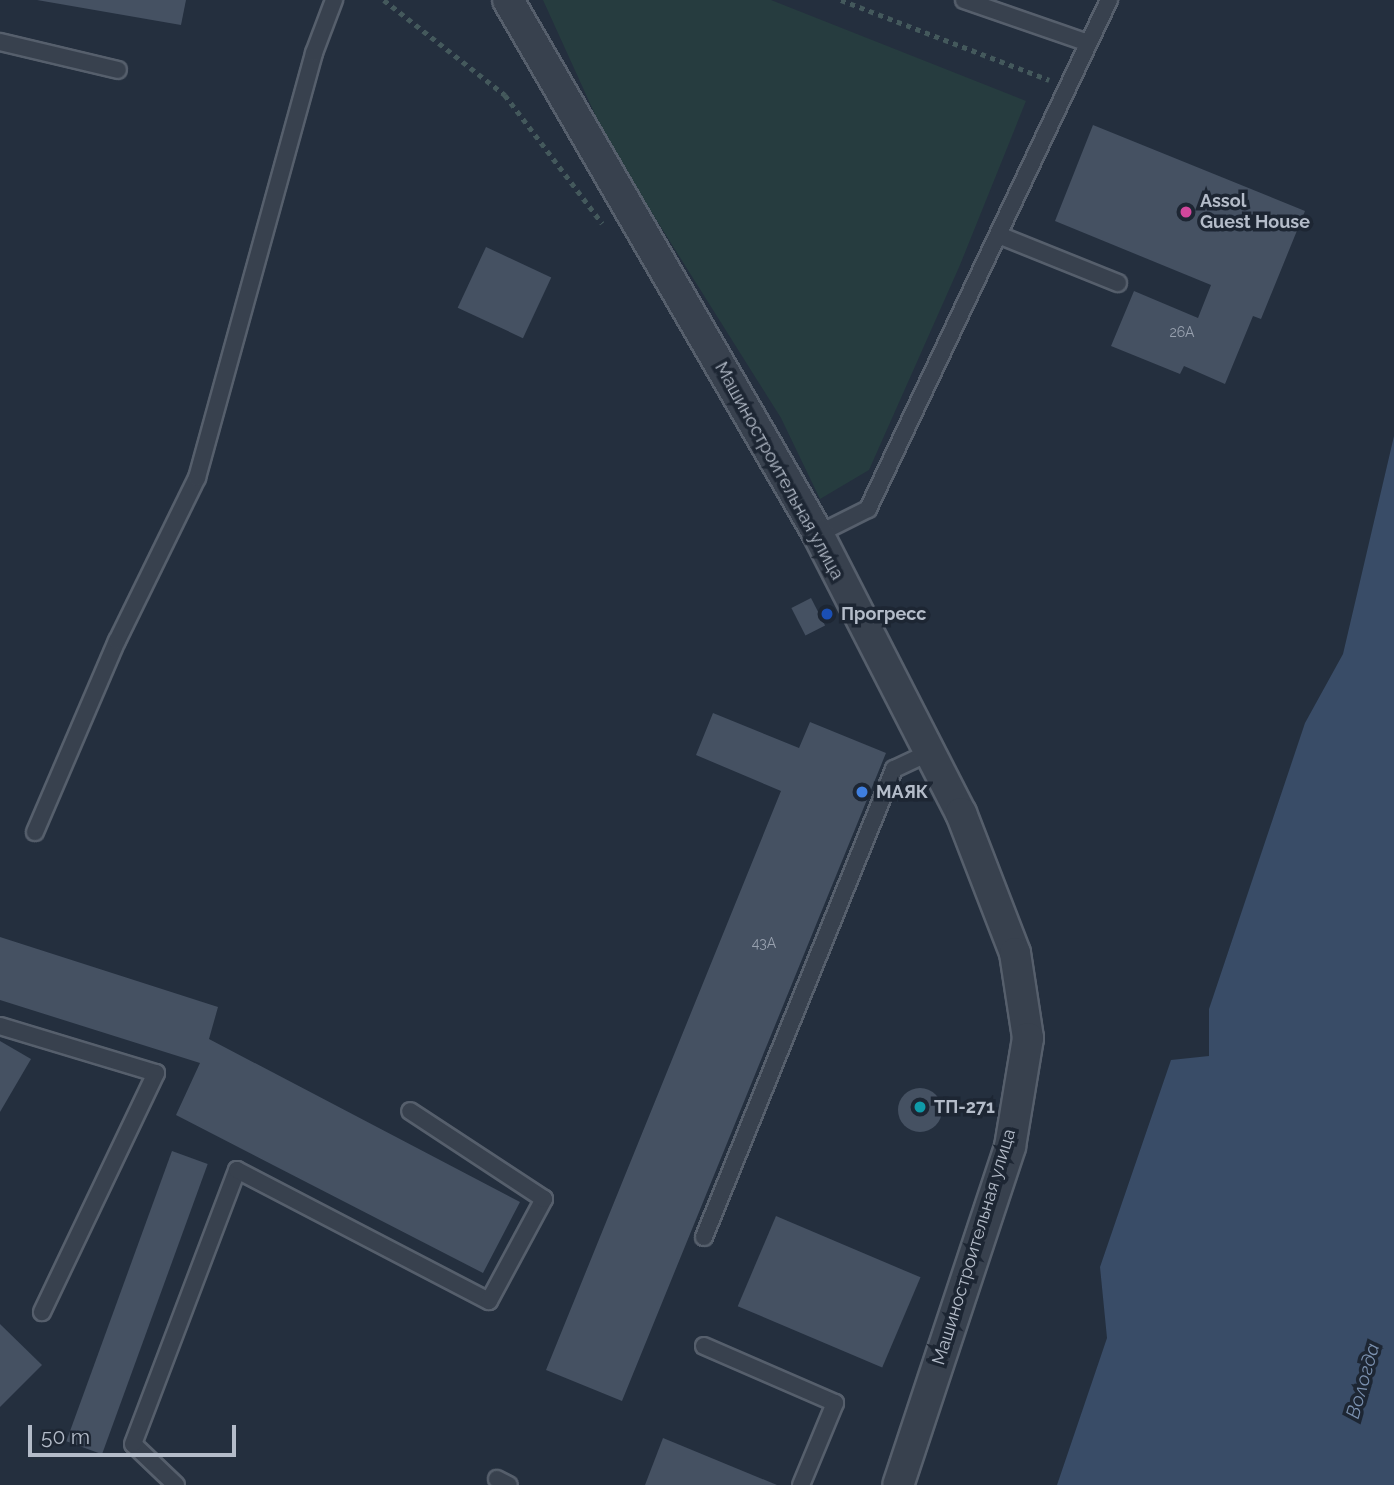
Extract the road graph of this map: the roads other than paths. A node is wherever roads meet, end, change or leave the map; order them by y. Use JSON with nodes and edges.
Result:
{"nodes":[{"id":1,"x":334,"y":0,"type":"edge"},
{"id":2,"x":508,"y":0,"type":"edge"},
{"id":3,"x":964,"y":0,"type":"edge"},
{"id":4,"x":1109,"y":0,"type":"edge"},
{"id":5,"x":0,"y":42,"type":"edge"},
{"id":6,"x":1088,"y":43,"type":"junction"},
{"id":7,"x":118,"y":70,"type":"dead end"},
{"id":8,"x":1001,"y":236,"type":"junction"},
{"id":9,"x":1118,"y":283,"type":"dead end"},
{"id":10,"x":818,"y":534,"type":"junction"},
{"id":11,"x":929,"y":753,"type":"junction"},
{"id":12,"x":36,"y":832,"type":"dead end"},
{"id":13,"x":0,"y":1026,"type":"edge"},
{"id":14,"x":410,"y":1111,"type":"dead end"},
{"id":15,"x":704,"y":1237,"type":"dead end"},
{"id":16,"x":42,"y":1312,"type":"dead end"},
{"id":17,"x":704,"y":1346,"type":"dead end"},
{"id":18,"x":176,"y":1485,"type":"edge"},
{"id":19,"x":801,"y":1485,"type":"edge"},
{"id":20,"x":898,"y":1485,"type":"edge"}],
"edges":[{"from":1,"to":12,"type":"lane"},
{"from":2,"to":10,"type":"street","name":"Машиностроительная улица"},
{"from":3,"to":6,"type":"lane"},
{"from":4,"to":6,"type":"lane"},
{"from":5,"to":7,"type":"lane"},
{"from":6,"to":8,"type":"lane"},
{"from":8,"to":9,"type":"lane"},
{"from":8,"to":10,"type":"lane"},
{"from":10,"to":11,"type":"street","name":"Машиностроительная улица"},
{"from":11,"to":15,"type":"lane"},
{"from":11,"to":20,"type":"street","name":"Машиностроительная улица"},
{"from":13,"to":16,"type":"lane"},
{"from":14,"to":18,"type":"lane"},
{"from":17,"to":19,"type":"lane"}]}
